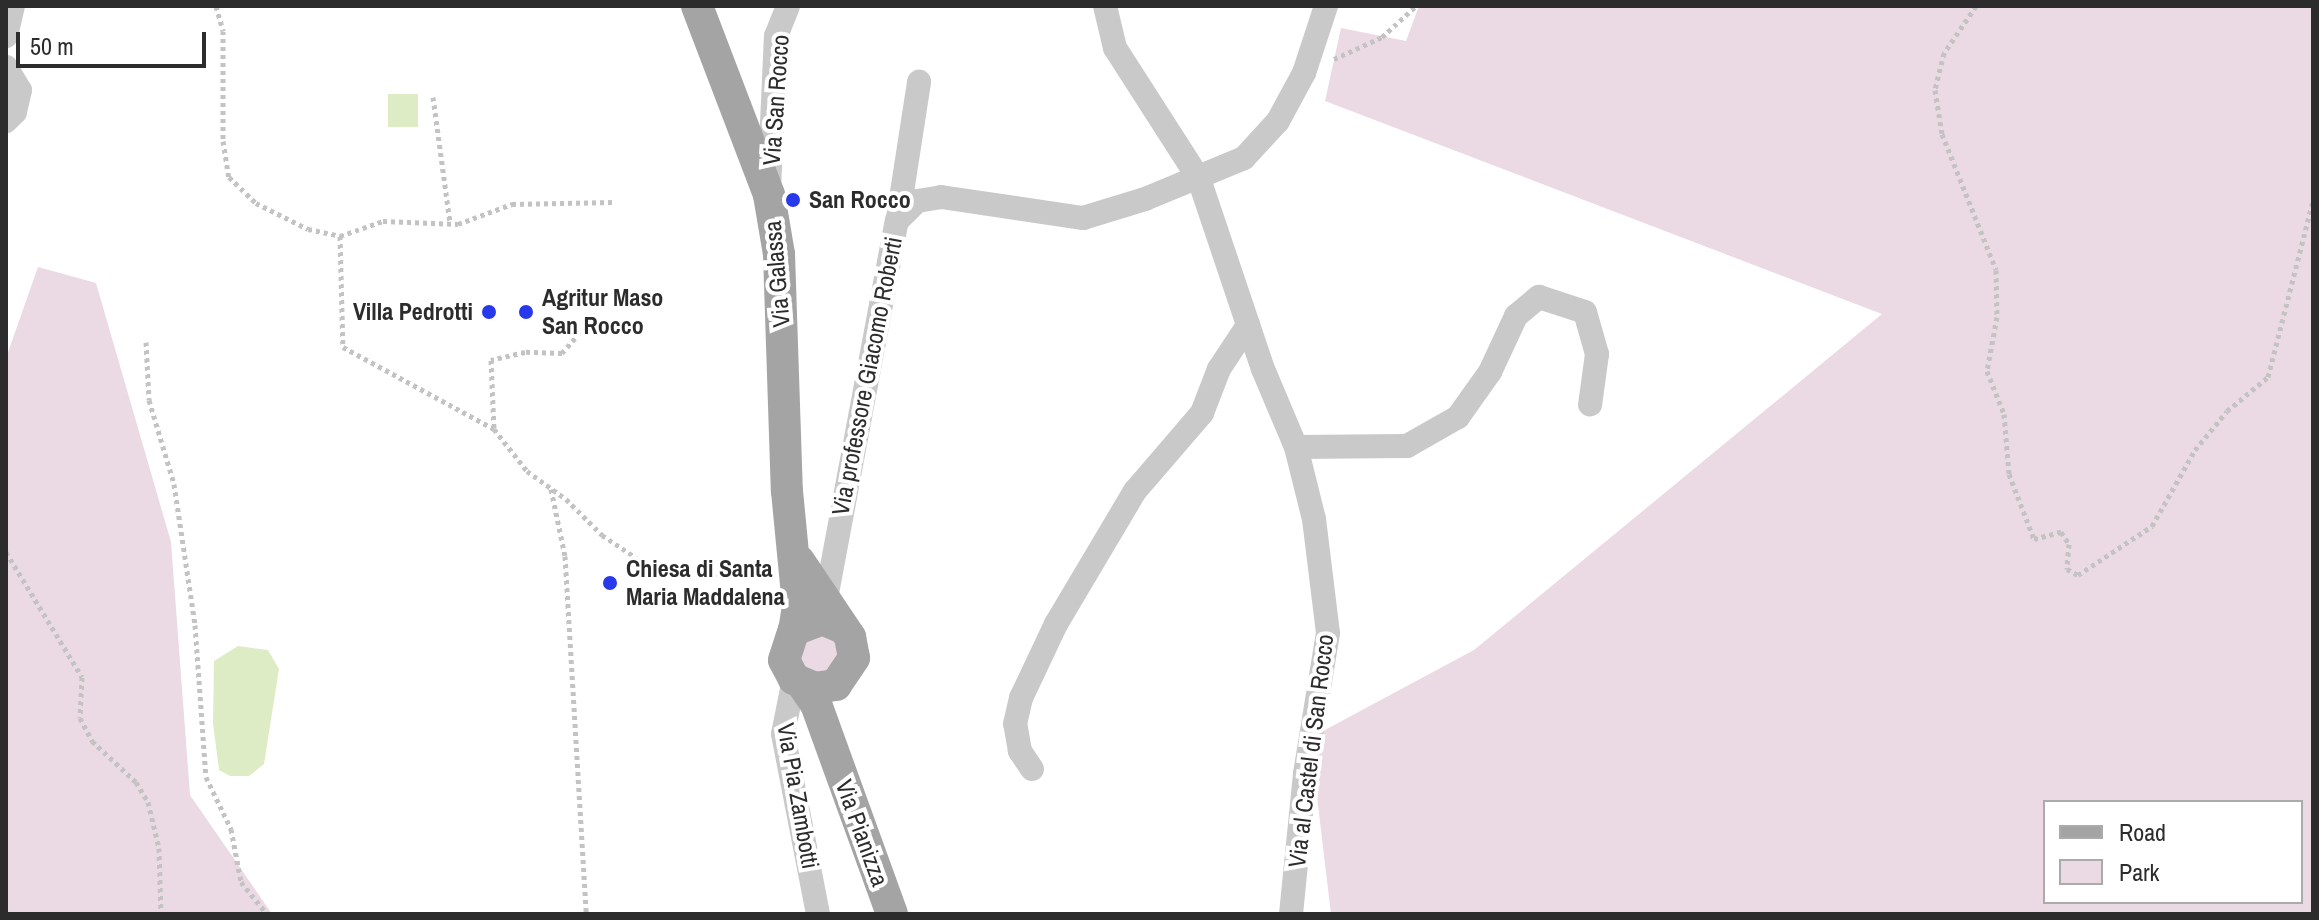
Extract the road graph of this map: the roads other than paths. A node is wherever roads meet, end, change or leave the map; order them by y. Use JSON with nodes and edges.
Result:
{"nodes":[{"id":1,"x":13,"y":6,"type":"edge"},
{"id":2,"x":697,"y":6,"type":"edge"},
{"id":3,"x":788,"y":6,"type":"edge"},
{"id":4,"x":1105,"y":6,"type":"edge"},
{"id":5,"x":1326,"y":6,"type":"edge"},
{"id":6,"x":6,"y":36,"type":"edge"},
{"id":7,"x":6,"y":67,"type":"edge"},
{"id":8,"x":919,"y":82,"type":"dead end"},
{"id":9,"x":6,"y":121,"type":"edge"},
{"id":10,"x":1199,"y":179,"type":"junction"},
{"id":11,"x":769,"y":195,"type":"junction"},
{"id":12,"x":897,"y":221,"type":"junction"},
{"id":13,"x":1248,"y":325,"type":"junction"},
{"id":14,"x":1590,"y":405,"type":"dead end"},
{"id":15,"x":1296,"y":447,"type":"junction"},
{"id":16,"x":837,"y":531,"type":"junction"},
{"id":17,"x":795,"y":559,"type":"junction"},
{"id":18,"x":834,"y":616,"type":"junction"},
{"id":19,"x":794,"y":630,"type":"junction"},
{"id":20,"x":845,"y":678,"type":"junction"},
{"id":21,"x":799,"y":682,"type":"junction"},
{"id":22,"x":833,"y":751,"type":"junction"},
{"id":23,"x":1032,"y":769,"type":"dead end"},
{"id":24,"x":818,"y":914,"type":"edge"},
{"id":25,"x":892,"y":914,"type":"edge"},
{"id":26,"x":1291,"y":914,"type":"edge"}],
"edges":[{"from":1,"to":6,"type":"street"},
{"from":2,"to":11,"type":"main road","name":"Via Galassa"},
{"from":3,"to":11,"type":"street","name":"Via San Rocco"},
{"from":4,"to":10,"type":"street","name":"Via al Castel di San Rocco"},
{"from":5,"to":10,"type":"street","name":"Via professore Giacomo Roberti"},
{"from":7,"to":9,"type":"street"},
{"from":8,"to":12,"type":"street","name":"Via professore Giacomo Roberti"},
{"from":10,"to":12,"type":"street","name":"Via professore Giacomo Roberti"},
{"from":10,"to":13,"type":"street","name":"Via al Castel di San Rocco"},
{"from":11,"to":17,"type":"main road","name":"Via Galassa"},
{"from":12,"to":16,"type":"street","name":"Via professore Giacomo Roberti"},
{"from":13,"to":15,"type":"street","name":"Via al Castel di San Rocco"},
{"from":13,"to":23,"type":"street"},
{"from":14,"to":15,"type":"street"},
{"from":15,"to":26,"type":"street","name":"Via al Castel di San Rocco"},
{"from":16,"to":17,"type":"street","name":"Via professore Giacomo Roberti"},
{"from":16,"to":18,"type":"street","name":"Via professore Giacomo Roberti"},
{"from":17,"to":18,"type":"main road","name":"Via Galassa"},
{"from":17,"to":19,"type":"main road","name":"Via Galassa"},
{"from":18,"to":19,"type":"main road"},
{"from":18,"to":20,"type":"main road","name":"Via Pianizza"},
{"from":19,"to":21,"type":"main road","name":"Via Pianizza"},
{"from":20,"to":21,"type":"main road"},
{"from":20,"to":22,"type":"main road","name":"Via Pianizza"},
{"from":21,"to":22,"type":"main road","name":"Via Pianizza"},
{"from":21,"to":24,"type":"street","name":"Via Pia Zambotti"},
{"from":22,"to":25,"type":"main road","name":"Via Pianizza"}]}
